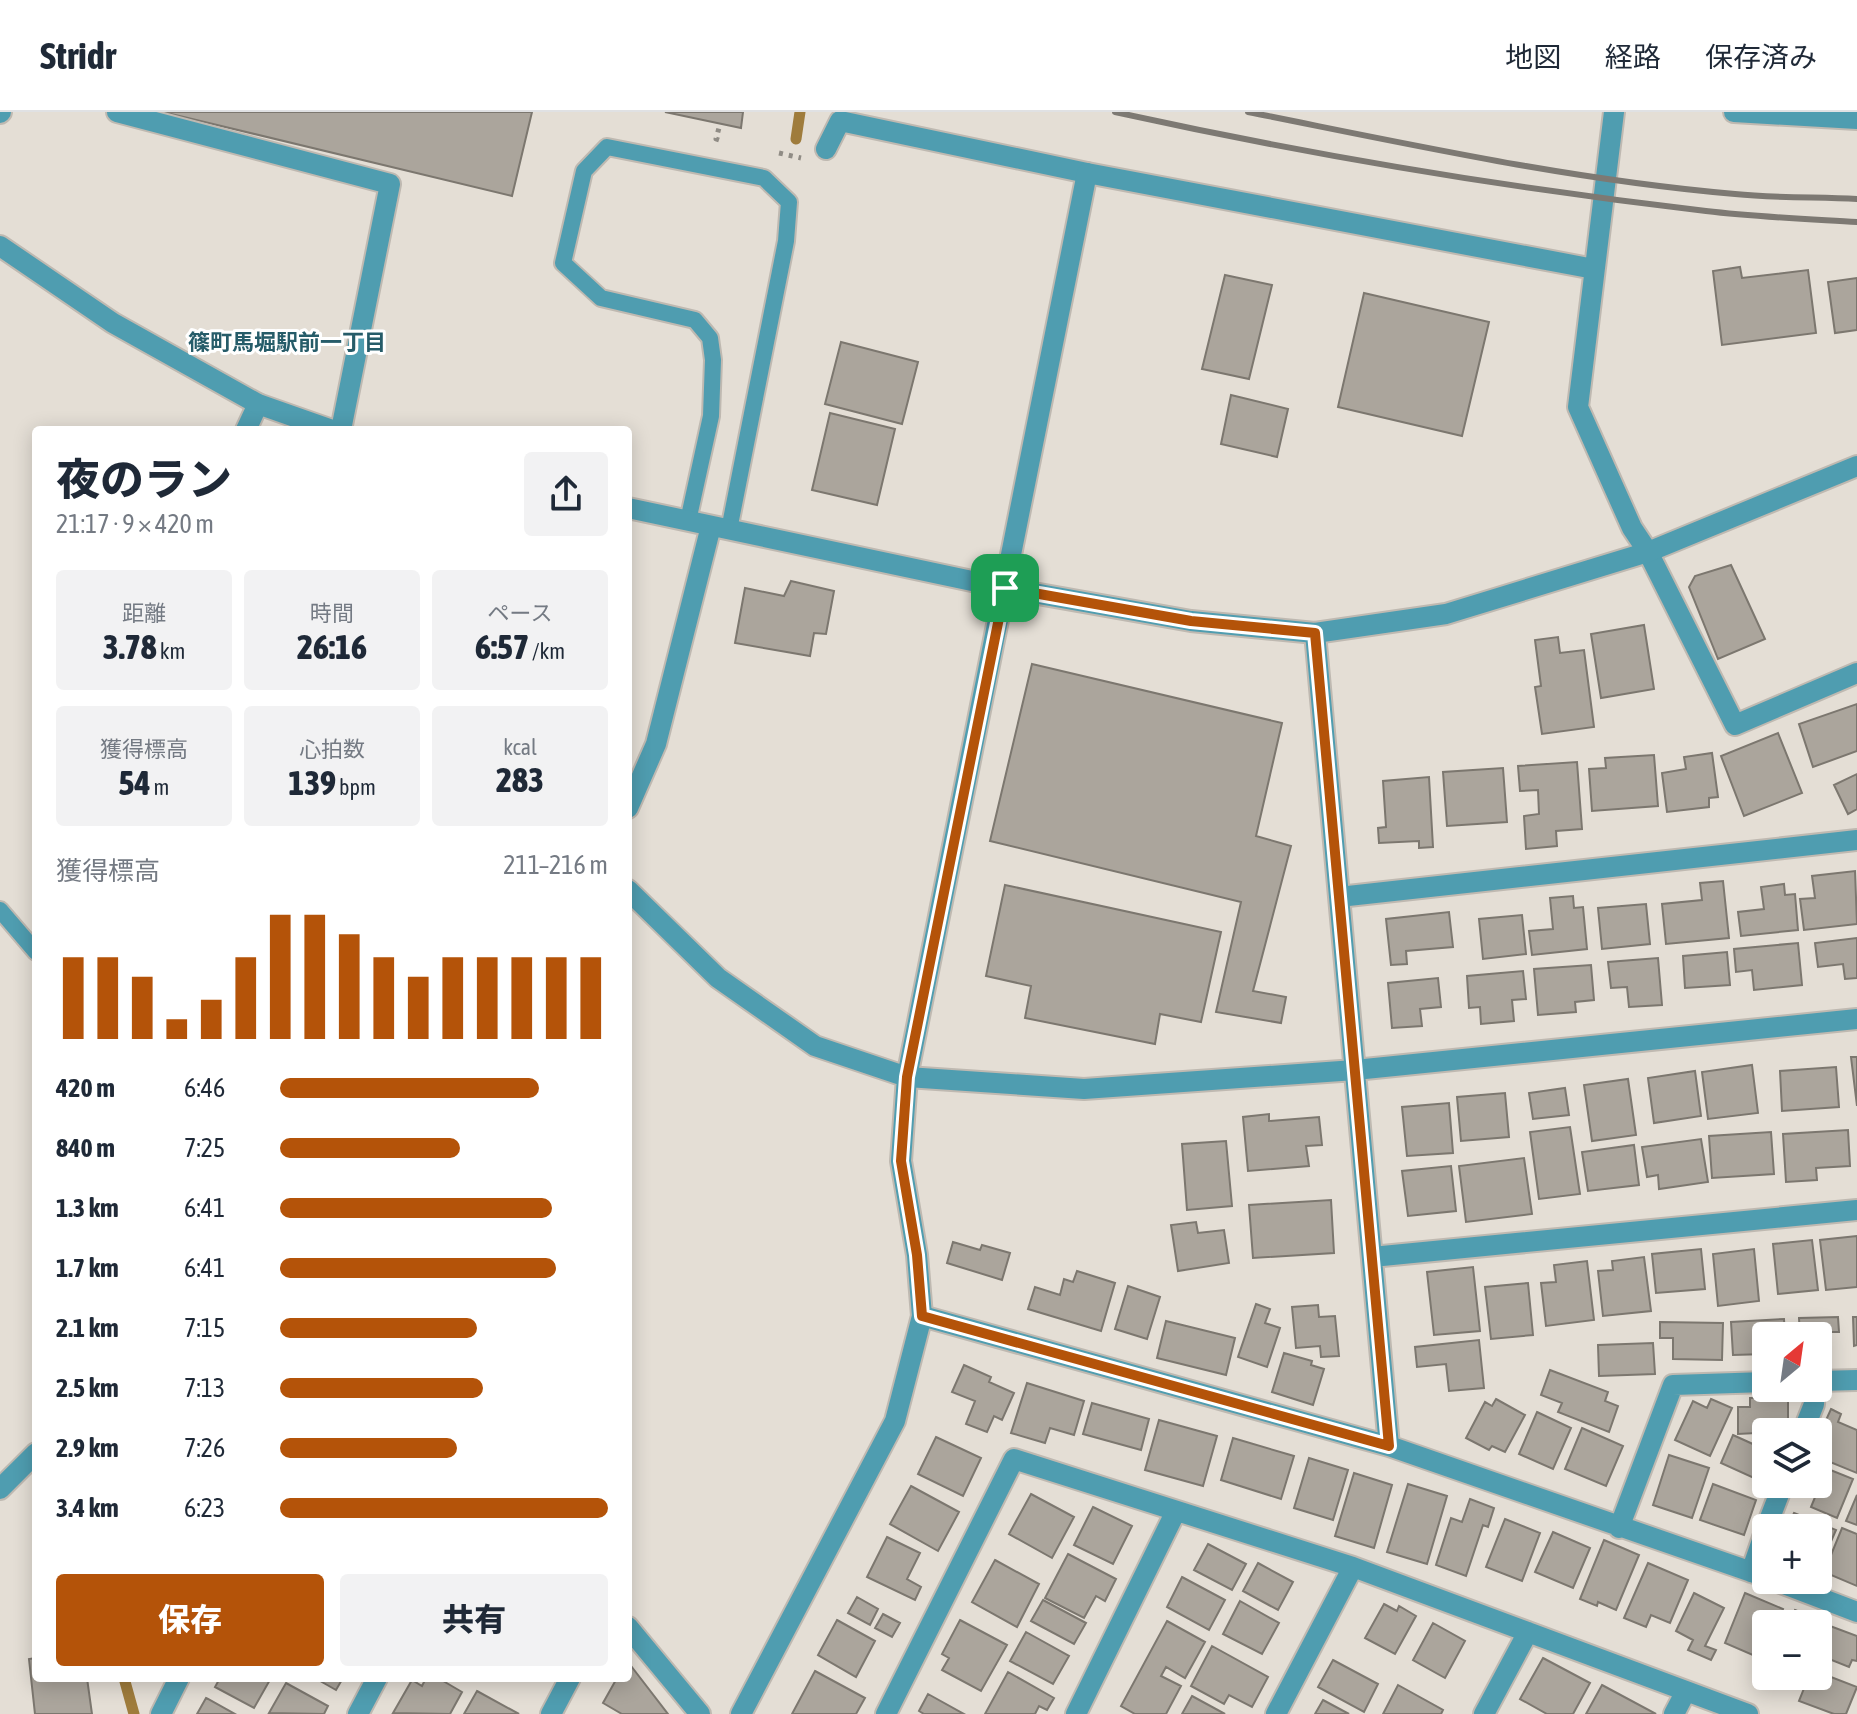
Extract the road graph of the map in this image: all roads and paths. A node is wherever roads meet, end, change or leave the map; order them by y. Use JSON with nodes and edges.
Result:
{"nodes":[{"id":1,"x":117,"y":112,"type":"edge"},
{"id":2,"x":1614,"y":112,"type":"edge"},
{"id":3,"x":1734,"y":112,"type":"edge"},
{"id":4,"x":1857,"y":119,"type":"edge"},
{"id":5,"x":826,"y":149,"type":"dead end"},
{"id":6,"x":1087,"y":173,"type":"junction"},
{"id":7,"x":0,"y":246,"type":"edge"},
{"id":8,"x":1594,"y":269,"type":"junction"},
{"id":9,"x":258,"y":404,"type":"junction"},
{"id":10,"x":248,"y":426,"type":"edge"},
{"id":11,"x":321,"y":426,"type":"edge"},
{"id":12,"x":342,"y":426,"type":"edge"},
{"id":13,"x":1857,"y":466,"type":"edge"},
{"id":14,"x":632,"y":509,"type":"edge"},
{"id":15,"x":688,"y":521,"type":"junction"},
{"id":16,"x":720,"y":528,"type":"junction"},
{"id":17,"x":1648,"y":552,"type":"junction"},
{"id":18,"x":1005,"y":588,"type":"junction"},
{"id":19,"x":1315,"y":633,"type":"junction"},
{"id":20,"x":1857,"y":673,"type":"edge"},
{"id":21,"x":632,"y":799,"type":"edge"},
{"id":22,"x":1857,"y":840,"type":"edge"},
{"id":23,"x":632,"y":894,"type":"edge"},
{"id":24,"x":1339,"y":897,"type":"junction"},
{"id":25,"x":0,"y":910,"type":"edge"},
{"id":26,"x":32,"y":947,"type":"edge"},
{"id":27,"x":1857,"y":1019,"type":"edge"},
{"id":28,"x":1355,"y":1070,"type":"junction"},
{"id":29,"x":907,"y":1077,"type":"junction"},
{"id":30,"x":1857,"y":1210,"type":"edge"},
{"id":31,"x":1372,"y":1257,"type":"junction"},
{"id":32,"x":922,"y":1316,"type":"junction"},
{"id":33,"x":1857,"y":1380,"type":"edge"},
{"id":34,"x":1832,"y":1381,"type":"edge"},
{"id":35,"x":1752,"y":1382,"type":"edge"},
{"id":36,"x":1389,"y":1446,"type":"junction"},
{"id":37,"x":32,"y":1457,"type":"edge"},
{"id":38,"x":0,"y":1489,"type":"edge"},
{"id":39,"x":1176,"y":1511,"type":"junction"},
{"id":40,"x":1619,"y":1528,"type":"junction"},
{"id":41,"x":1353,"y":1567,"type":"junction"},
{"id":42,"x":1752,"y":1573,"type":"edge"},
{"id":43,"x":1810,"y":1594,"type":"edge"},
{"id":44,"x":1857,"y":1612,"type":"edge"},
{"id":45,"x":632,"y":1632,"type":"edge"},
{"id":46,"x":1528,"y":1632,"type":"junction"},
{"id":47,"x":177,"y":1682,"type":"edge"},
{"id":48,"x":375,"y":1682,"type":"edge"},
{"id":49,"x":568,"y":1682,"type":"edge"},
{"id":50,"x":1686,"y":1691,"type":"junction"},
{"id":51,"x":161,"y":1714,"type":"edge"},
{"id":52,"x":358,"y":1714,"type":"edge"},
{"id":53,"x":551,"y":1714,"type":"edge"},
{"id":54,"x":700,"y":1714,"type":"edge"},
{"id":55,"x":741,"y":1714,"type":"edge"},
{"id":56,"x":886,"y":1714,"type":"edge"},
{"id":57,"x":1076,"y":1714,"type":"edge"},
{"id":58,"x":1276,"y":1714,"type":"edge"},
{"id":59,"x":1484,"y":1714,"type":"edge"},
{"id":60,"x":1674,"y":1714,"type":"edge"},
{"id":61,"x":1748,"y":1714,"type":"edge"}],
"edges":[{"from":1,"to":12,"type":"street"},
{"from":2,"to":8,"type":"street"},
{"from":3,"to":4,"type":"street"},
{"from":5,"to":6,"type":"street"},
{"from":6,"to":8,"type":"street"},
{"from":6,"to":18,"type":"street"},
{"from":7,"to":9,"type":"street"},
{"from":8,"to":17,"type":"street"},
{"from":9,"to":10,"type":"street"},
{"from":9,"to":11,"type":"street"},
{"from":13,"to":17,"type":"street"},
{"from":14,"to":15,"type":"street"},
{"from":15,"to":16,"type":"street"},
{"from":15,"to":16,"type":"lane"},
{"from":16,"to":18,"type":"street"},
{"from":16,"to":21,"type":"street"},
{"from":17,"to":19,"type":"street"},
{"from":17,"to":20,"type":"street"},
{"from":18,"to":19,"type":"street"},
{"from":18,"to":29,"type":"street"},
{"from":19,"to":24,"type":"street"},
{"from":22,"to":24,"type":"street"},
{"from":23,"to":29,"type":"street"},
{"from":24,"to":28,"type":"street"},
{"from":25,"to":26,"type":"lane"},
{"from":27,"to":28,"type":"street"},
{"from":28,"to":29,"type":"street"},
{"from":28,"to":31,"type":"street"},
{"from":29,"to":32,"type":"street"},
{"from":30,"to":31,"type":"street"},
{"from":31,"to":36,"type":"street"},
{"from":32,"to":36,"type":"street"},
{"from":32,"to":55,"type":"street"},
{"from":33,"to":34,"type":"street"},
{"from":35,"to":40,"type":"street"},
{"from":36,"to":40,"type":"street"},
{"from":37,"to":38,"type":"street"},
{"from":39,"to":41,"type":"street"},
{"from":39,"to":56,"type":"street"},
{"from":39,"to":57,"type":"street"},
{"from":40,"to":42,"type":"street"},
{"from":41,"to":46,"type":"street"},
{"from":41,"to":58,"type":"street"},
{"from":43,"to":44,"type":"street"},
{"from":45,"to":54,"type":"street"},
{"from":46,"to":50,"type":"street"},
{"from":46,"to":59,"type":"street"},
{"from":47,"to":51,"type":"street"},
{"from":48,"to":52,"type":"street"},
{"from":49,"to":53,"type":"street"},
{"from":50,"to":60,"type":"street"},
{"from":50,"to":61,"type":"street"}]}
